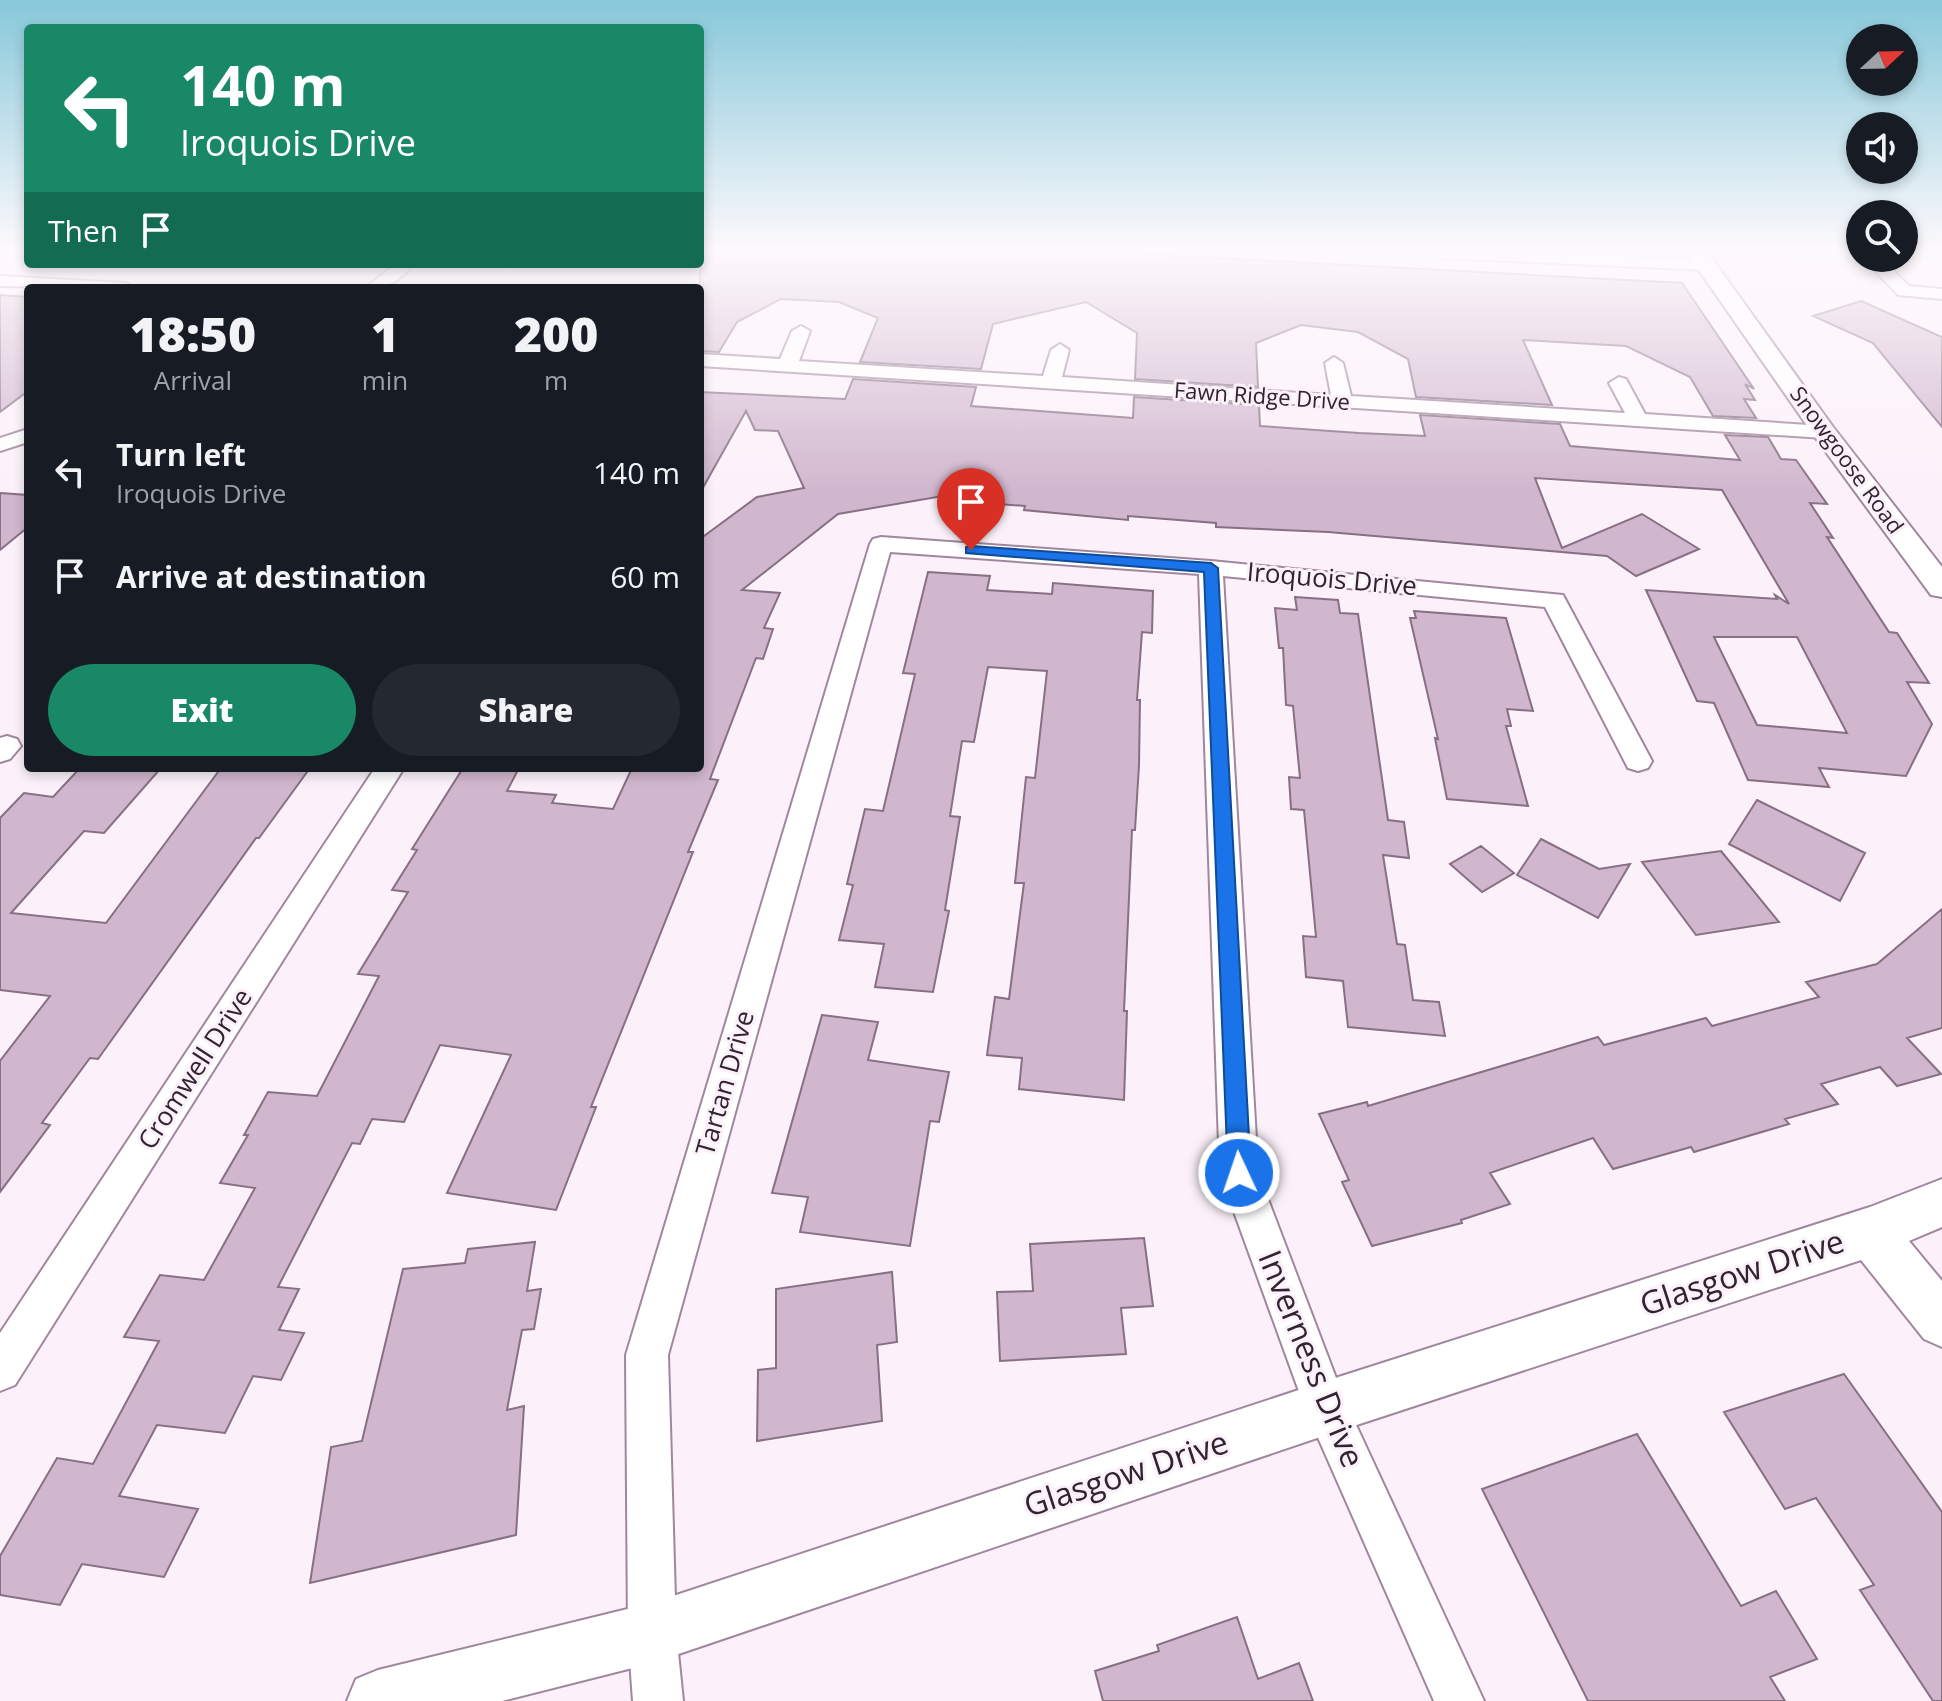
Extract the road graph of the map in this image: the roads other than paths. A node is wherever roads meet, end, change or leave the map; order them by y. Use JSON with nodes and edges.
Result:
{"nodes":[{"id":1,"x":800,"y":332,"type":"edge"},
{"id":2,"x":1754,"y":332,"type":"edge"},
{"id":3,"x":1060,"y":350,"type":"dead end"},
{"id":4,"x":704,"y":360,"type":"edge"},
{"id":5,"x":1334,"y":363,"type":"dead end"},
{"id":6,"x":787,"y":366,"type":"junction"},
{"id":7,"x":1051,"y":383,"type":"junction"},
{"id":8,"x":1619,"y":383,"type":"dead end"},
{"id":9,"x":1342,"y":401,"type":"junction"},
{"id":10,"x":1638,"y":420,"type":"junction"},
{"id":11,"x":1824,"y":432,"type":"junction"},
{"id":12,"x":24,"y":436,"type":"edge"},
{"id":13,"x":0,"y":445,"type":"edge"},
{"id":14,"x":881,"y":544,"type":"joint"},
{"id":15,"x":1211,"y":568,"type":"junction"},
{"id":16,"x":1942,"y":588,"type":"edge"},
{"id":17,"x":1638,"y":761,"type":"dead end"},
{"id":18,"x":387,"y":772,"type":"edge"},
{"id":19,"x":1942,"y":1203,"type":"edge"},
{"id":20,"x":1870,"y":1232,"type":"junction"},
{"id":21,"x":1942,"y":1321,"type":"edge"},
{"id":22,"x":0,"y":1370,"type":"edge"},
{"id":23,"x":1326,"y":1408,"type":"junction"},
{"id":24,"x":652,"y":1633,"type":"junction"},
{"id":25,"x":378,"y":1701,"type":"edge"},
{"id":26,"x":658,"y":1701,"type":"edge"},
{"id":27,"x":1459,"y":1701,"type":"edge"}],
"edges":[{"from":1,"to":6,"type":"street"},
{"from":2,"to":11,"type":"street","name":"Snowgoose Road"},
{"from":3,"to":7,"type":"street"},
{"from":4,"to":6,"type":"street","name":"Fawn Ridge Drive"},
{"from":5,"to":9,"type":"street"},
{"from":6,"to":7,"type":"street","name":"Fawn Ridge Drive"},
{"from":7,"to":9,"type":"street","name":"Fawn Ridge Drive"},
{"from":8,"to":10,"type":"street"},
{"from":9,"to":10,"type":"street","name":"Fawn Ridge Drive"},
{"from":10,"to":11,"type":"street","name":"Fawn Ridge Drive"},
{"from":11,"to":16,"type":"street","name":"Snowgoose Road"},
{"from":12,"to":13,"type":"street"},
{"from":14,"to":15,"type":"street","name":"Iroquois Drive"},
{"from":14,"to":24,"type":"street","name":"Tartan Drive"},
{"from":15,"to":17,"type":"street","name":"Iroquois Drive"},
{"from":15,"to":23,"type":"street","name":"Inverness Drive"},
{"from":18,"to":22,"type":"street","name":"Cromwell Drive"},
{"from":19,"to":20,"type":"street"},
{"from":20,"to":21,"type":"street"},
{"from":20,"to":23,"type":"street","name":"Glasgow Drive"},
{"from":23,"to":24,"type":"street","name":"Glasgow Drive"},
{"from":23,"to":27,"type":"street","name":"Inverness Drive"},
{"from":24,"to":25,"type":"street","name":"Glasgow Drive"},
{"from":24,"to":26,"type":"street","name":"Tartan Drive"}]}
